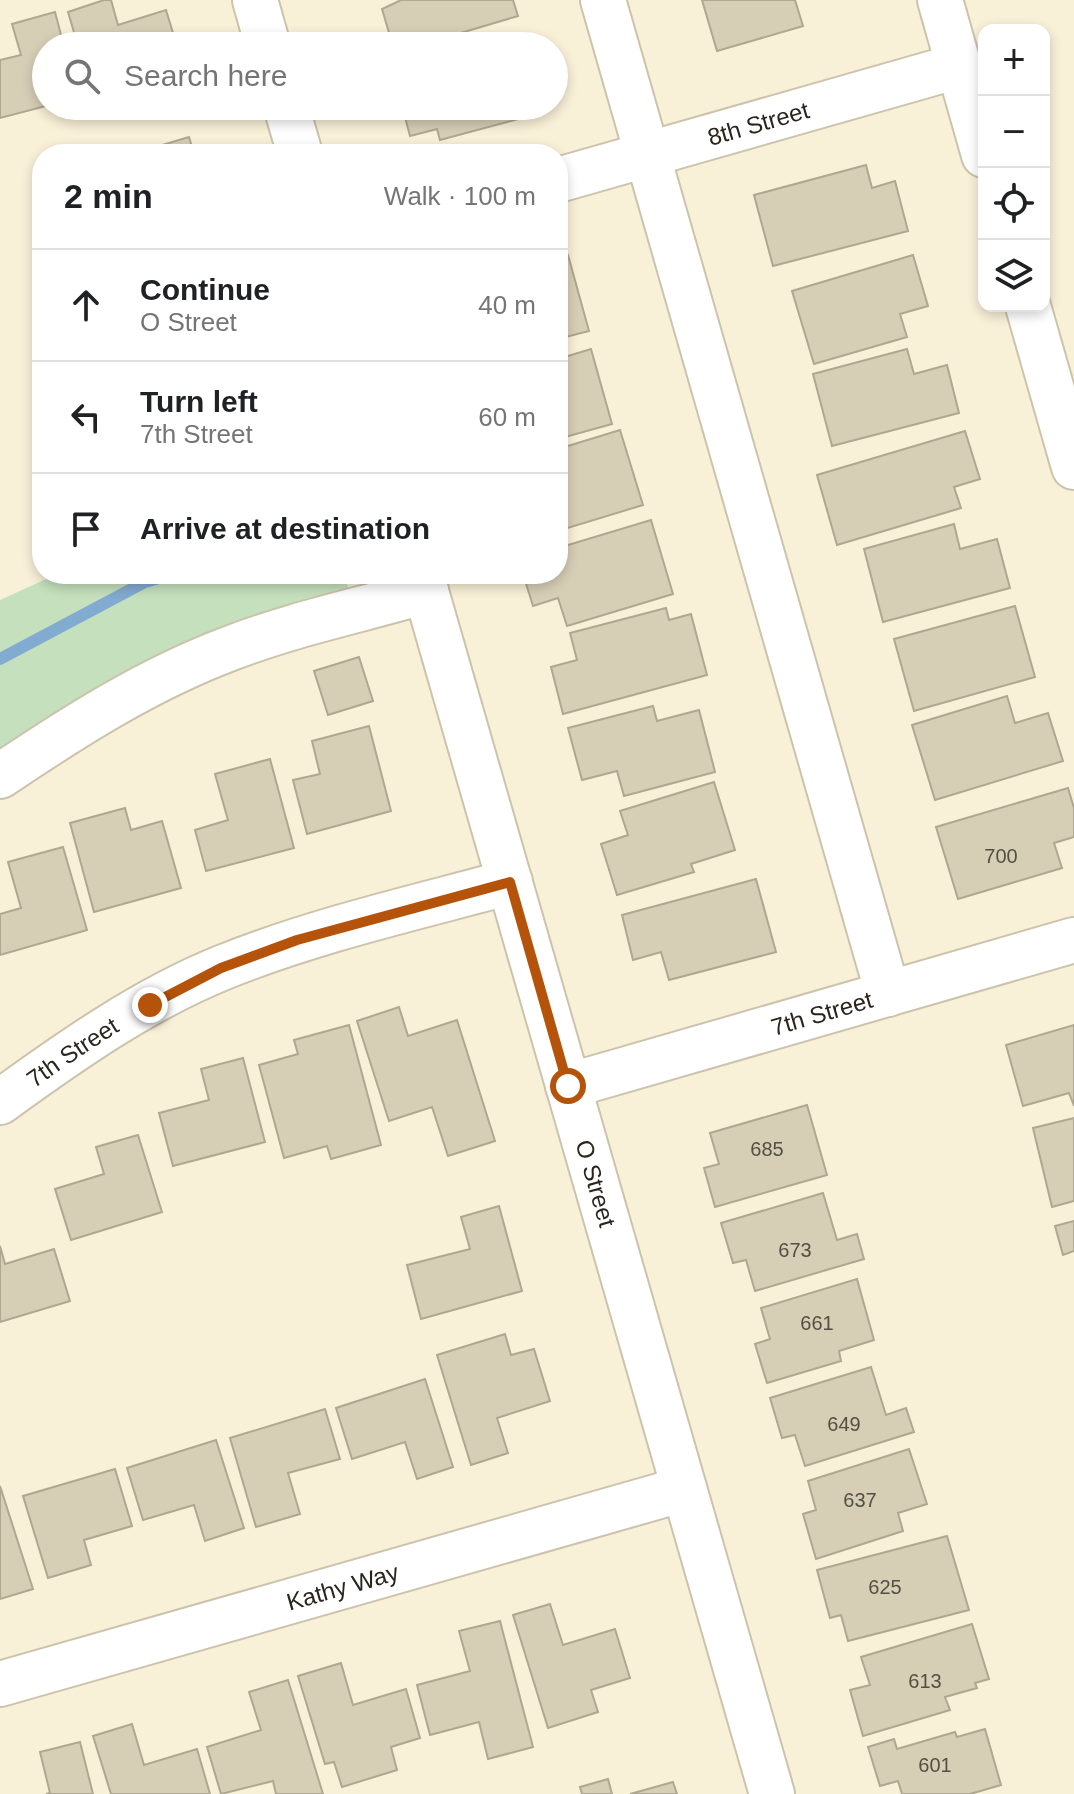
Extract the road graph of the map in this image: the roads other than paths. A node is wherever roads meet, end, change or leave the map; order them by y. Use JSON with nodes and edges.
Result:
{"nodes":[{"id":1,"x":255,"y":0,"type":"edge"},
{"id":2,"x":603,"y":0,"type":"edge"},
{"id":3,"x":940,"y":0,"type":"edge"},
{"id":4,"x":264,"y":32,"type":"edge"},
{"id":5,"x":958,"y":66,"type":"junction"},
{"id":6,"x":290,"y":120,"type":"edge"},
{"id":7,"x":978,"y":134,"type":"edge"},
{"id":8,"x":297,"y":144,"type":"edge"},
{"id":9,"x":648,"y":154,"type":"junction"},
{"id":10,"x":568,"y":177,"type":"edge"},
{"id":11,"x":1030,"y":312,"type":"edge"},
{"id":12,"x":1074,"y":467,"type":"edge"},
{"id":13,"x":417,"y":584,"type":"edge"},
{"id":14,"x":424,"y":584,"type":"edge"},
{"id":15,"x":0,"y":776,"type":"edge"},
{"id":16,"x":510,"y":882,"type":"junction"},
{"id":17,"x":1074,"y":940,"type":"edge"},
{"id":18,"x":888,"y":994,"type":"junction"},
{"id":19,"x":568,"y":1086,"type":"junction"},
{"id":20,"x":0,"y":1102,"type":"edge"},
{"id":21,"x":684,"y":1489,"type":"junction"},
{"id":22,"x":0,"y":1684,"type":"edge"},
{"id":23,"x":772,"y":1794,"type":"edge"}],
"edges":[{"from":1,"to":4,"type":"street"},
{"from":2,"to":9,"type":"street"},
{"from":3,"to":5,"type":"street"},
{"from":5,"to":7,"type":"street"},
{"from":5,"to":9,"type":"street","name":"8th Street"},
{"from":6,"to":8,"type":"street"},
{"from":9,"to":10,"type":"street","name":"8th Street"},
{"from":9,"to":18,"type":"street"},
{"from":11,"to":12,"type":"street"},
{"from":13,"to":15,"type":"street"},
{"from":14,"to":16,"type":"street","name":"O Street"},
{"from":16,"to":19,"type":"street","name":"O Street"},
{"from":16,"to":20,"type":"street","name":"7th Street"},
{"from":17,"to":18,"type":"street","name":"7th Street"},
{"from":18,"to":19,"type":"street","name":"7th Street"},
{"from":19,"to":21,"type":"street","name":"O Street"},
{"from":21,"to":22,"type":"street","name":"Kathy Way"},
{"from":21,"to":23,"type":"street","name":"O Street"}]}
